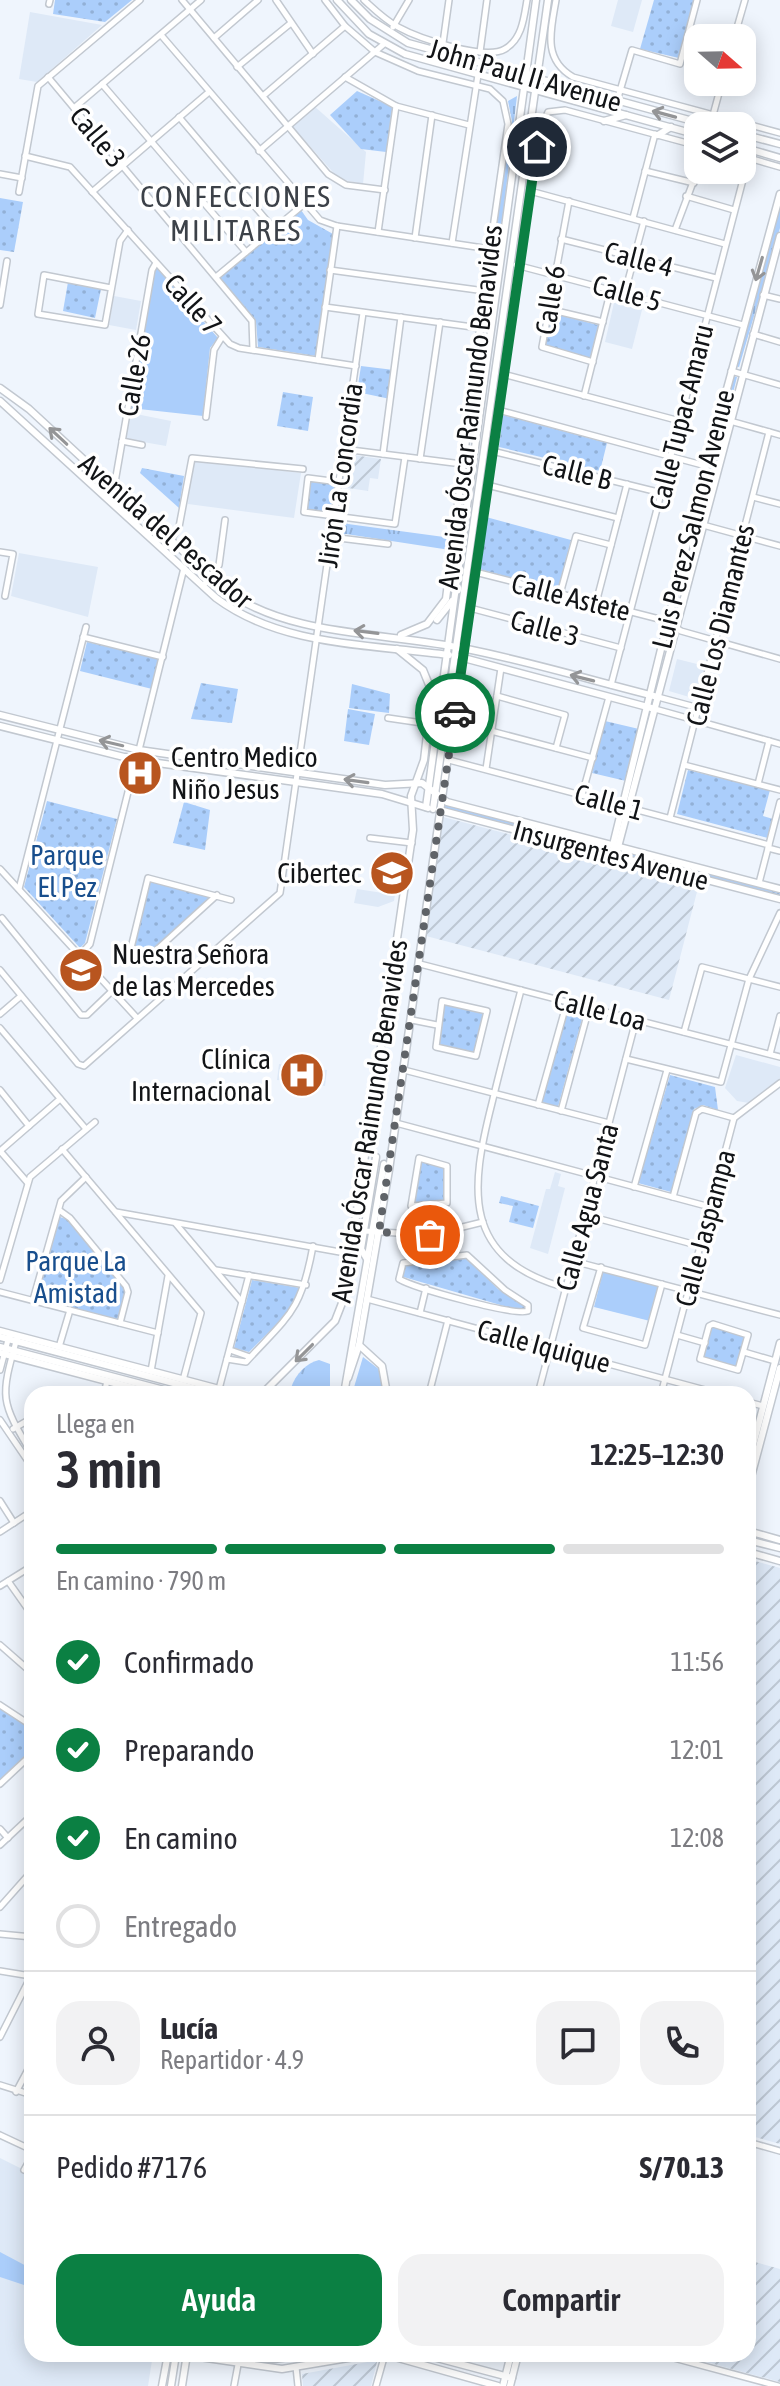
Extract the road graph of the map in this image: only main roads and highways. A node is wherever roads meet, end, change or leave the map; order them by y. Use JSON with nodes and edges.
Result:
{"nodes":[{"id":1,"x":337,"y":0,"type":"edge"},
{"id":2,"x":351,"y":0,"type":"edge"},
{"id":3,"x":536,"y":0,"type":"edge"},
{"id":4,"x":548,"y":0,"type":"edge"},
{"id":5,"x":457,"y":57,"type":"junction"},
{"id":6,"x":454,"y":68,"type":"junction"},
{"id":7,"x":525,"y":75,"type":"junction"},
{"id":8,"x":537,"y":78,"type":"junction"},
{"id":9,"x":523,"y":87,"type":"junction"},
{"id":10,"x":535,"y":90,"type":"junction"},
{"id":11,"x":584,"y":92,"type":"junction"},
{"id":12,"x":581,"y":102,"type":"junction"},
{"id":13,"x":626,"y":115,"type":"junction"},
{"id":14,"x":684,"y":119,"type":"edge"},
{"id":15,"x":604,"y":121,"type":"road end"},
{"id":16,"x":671,"y":127,"type":"junction"},
{"id":17,"x":684,"y":131,"type":"edge"},
{"id":18,"x":656,"y":134,"type":"road end"},
{"id":19,"x":756,"y":138,"type":"edge"},
{"id":20,"x":780,"y":144,"type":"edge"},
{"id":21,"x":756,"y":151,"type":"edge"},
{"id":22,"x":780,"y":158,"type":"edge"},
{"id":23,"x":780,"y":194,"type":"edge"},
{"id":24,"x":506,"y":220,"type":"junction"},
{"id":25,"x":517,"y":221,"type":"junction"},
{"id":26,"x":504,"y":232,"type":"junction"},
{"id":27,"x":515,"y":235,"type":"junction"},
{"id":28,"x":780,"y":236,"type":"edge"},
{"id":29,"x":778,"y":256,"type":"edge"},
{"id":30,"x":514,"y":264,"type":"junction"},
{"id":31,"x":488,"y":271,"type":"junction"},
{"id":32,"x":493,"y":310,"type":"junction"},
{"id":33,"x":0,"y":388,"type":"edge"},
{"id":34,"x":0,"y":401,"type":"edge"},
{"id":35,"x":469,"y":519,"type":"junction"},
{"id":36,"x":454,"y":598,"type":"junction"},
{"id":37,"x":420,"y":628,"type":"junction"},
{"id":38,"x":394,"y":636,"type":"junction"},
{"id":39,"x":452,"y":646,"type":"junction"},
{"id":40,"x":464,"y":648,"type":"junction"},
{"id":41,"x":397,"y":649,"type":"junction"},
{"id":42,"x":450,"y":655,"type":"junction"},
{"id":43,"x":463,"y":658,"type":"junction"},
{"id":44,"x":556,"y":671,"type":"junction"},
{"id":45,"x":553,"y":682,"type":"junction"},
{"id":46,"x":648,"y":695,"type":"junction"},
{"id":47,"x":432,"y":696,"type":"junction"},
{"id":48,"x":441,"y":697,"type":"junction"},
{"id":49,"x":658,"y":697,"type":"junction"},
{"id":50,"x":651,"y":709,"type":"junction"},
{"id":51,"x":0,"y":715,"type":"edge"},
{"id":52,"x":0,"y":726,"type":"edge"},
{"id":53,"x":137,"y":749,"type":"junction"},
{"id":54,"x":131,"y":759,"type":"junction"},
{"id":55,"x":205,"y":759,"type":"junction"},
{"id":56,"x":203,"y":769,"type":"junction"},
{"id":57,"x":132,"y":772,"type":"road end"},
{"id":58,"x":416,"y":774,"type":"junction"},
{"id":59,"x":414,"y":782,"type":"junction"},
{"id":60,"x":402,"y":783,"type":"junction"},
{"id":61,"x":428,"y":787,"type":"junction"},
{"id":62,"x":435,"y":794,"type":"junction"},
{"id":63,"x":396,"y":799,"type":"junction"},
{"id":64,"x":443,"y":800,"type":"junction"},
{"id":65,"x":411,"y":804,"type":"junction"},
{"id":66,"x":429,"y":808,"type":"junction"},
{"id":67,"x":479,"y":810,"type":"junction"},
{"id":68,"x":442,"y":811,"type":"junction"},
{"id":69,"x":412,"y":818,"type":"junction"},
{"id":70,"x":476,"y":819,"type":"junction"},
{"id":71,"x":616,"y":846,"type":"junction"},
{"id":72,"x":780,"y":889,"type":"edge"},
{"id":73,"x":780,"y":899,"type":"edge"},
{"id":74,"x":376,"y":1157,"type":"dead end"},
{"id":75,"x":366,"y":1159,"type":"junction"},
{"id":76,"x":384,"y":1164,"type":"dead end"},
{"id":77,"x":373,"y":1176,"type":"junction"},
{"id":78,"x":371,"y":1191,"type":"junction"},
{"id":79,"x":379,"y":1192,"type":"junction"},
{"id":80,"x":359,"y":1205,"type":"junction"},
{"id":81,"x":384,"y":1205,"type":"junction"},
{"id":82,"x":376,"y":1232,"type":"junction"},
{"id":83,"x":367,"y":1255,"type":"junction"},
{"id":84,"x":351,"y":1256,"type":"junction"},
{"id":85,"x":0,"y":1334,"type":"edge"},
{"id":86,"x":13,"y":1337,"type":"junction"},
{"id":87,"x":780,"y":1343,"type":"edge"},
{"id":88,"x":359,"y":1345,"type":"junction"},
{"id":89,"x":6,"y":1352,"type":"edge"},
{"id":90,"x":780,"y":1368,"type":"edge"},
{"id":91,"x":151,"y":1374,"type":"junction"},
{"id":92,"x":348,"y":1378,"type":"junction"},
{"id":93,"x":128,"y":1386,"type":"edge"},
{"id":94,"x":130,"y":1386,"type":"edge"},
{"id":95,"x":195,"y":1386,"type":"edge"},
{"id":96,"x":200,"y":1386,"type":"edge"},
{"id":97,"x":271,"y":1386,"type":"edge"},
{"id":98,"x":346,"y":1386,"type":"edge"},
{"id":99,"x":386,"y":1386,"type":"edge"},
{"id":100,"x":756,"y":1433,"type":"edge"},
{"id":101,"x":756,"y":1458,"type":"edge"},
{"id":102,"x":756,"y":1533,"type":"edge"},
{"id":103,"x":780,"y":1540,"type":"edge"},
{"id":104,"x":756,"y":1542,"type":"edge"},
{"id":105,"x":780,"y":1548,"type":"edge"},
{"id":106,"x":756,"y":1554,"type":"edge"},
{"id":107,"x":780,"y":1561,"type":"edge"},
{"id":108,"x":166,"y":2362,"type":"edge"},
{"id":109,"x":180,"y":2362,"type":"edge"},
{"id":110,"x":183,"y":2362,"type":"edge"},
{"id":111,"x":227,"y":2362,"type":"edge"},
{"id":112,"x":321,"y":2362,"type":"edge"},
{"id":113,"x":420,"y":2362,"type":"edge"},
{"id":114,"x":452,"y":2362,"type":"edge"},
{"id":115,"x":482,"y":2370,"type":"junction"},
{"id":116,"x":509,"y":2380,"type":"edge"},
{"id":117,"x":479,"y":2381,"type":"junction"},
{"id":118,"x":162,"y":2386,"type":"edge"},
{"id":119,"x":171,"y":2386,"type":"edge"},
{"id":120,"x":182,"y":2386,"type":"edge"},
{"id":121,"x":500,"y":2386,"type":"edge"}],
"edges":[{"from":1,"to":6,"type":"main road","name":"John Paul II Avenue"},
{"from":2,"to":5,"type":"main road","name":"John Paul II Avenue"},
{"from":3,"to":7,"type":"main road"},
{"from":4,"to":8,"type":"main road","name":"Avenida Óscar Raimundo Benavides"},
{"from":5,"to":6,"type":"main road"},
{"from":5,"to":7,"type":"main road","name":"John Paul II Avenue"},
{"from":6,"to":9,"type":"main road","name":"John Paul II Avenue"},
{"from":7,"to":8,"type":"main road","name":"John Paul II Avenue"},
{"from":7,"to":9,"type":"main road","name":"Avenida Óscar Raimundo Benavides"},
{"from":8,"to":10,"type":"main road","name":"Avenida Óscar Raimundo Benavides"},
{"from":8,"to":11,"type":"main road","name":"John Paul II Avenue"},
{"from":9,"to":10,"type":"main road","name":"John Paul II Avenue"},
{"from":9,"to":24,"type":"main road","name":"Avenida Óscar Raimundo Benavides"},
{"from":10,"to":12,"type":"main road","name":"John Paul II Avenue"},
{"from":10,"to":25,"type":"main road","name":"Avenida Óscar Raimundo Benavides"},
{"from":11,"to":12,"type":"main road"},
{"from":14,"to":11,"type":"main road","name":"John Paul II Avenue","one_way":true},
{"from":12,"to":13,"type":"main road","name":"John Paul II Avenue"},
{"from":13,"to":15,"type":"main road"},
{"from":13,"to":16,"type":"main road","name":"John Paul II Avenue"},
{"from":16,"to":17,"type":"main road","name":"John Paul II Avenue"},
{"from":16,"to":18,"type":"main road"},
{"from":19,"to":20,"type":"main road"},
{"from":21,"to":22,"type":"main road"},
{"from":23,"to":46,"type":"main road","name":"Luis Perez Salmon Avenue","one_way":true},
{"from":24,"to":25,"type":"main road"},
{"from":24,"to":26,"type":"main road","name":"Avenida Óscar Raimundo Benavides"},
{"from":25,"to":27,"type":"main road","name":"Avenida Óscar Raimundo Benavides"},
{"from":26,"to":27,"type":"main road"},
{"from":26,"to":31,"type":"main road","name":"Avenida Óscar Raimundo Benavides"},
{"from":26,"to":32,"type":"main road","name":"Avenida Óscar Raimundo Benavides"},
{"from":27,"to":30,"type":"main road","name":"Avenida Óscar Raimundo Benavides"},
{"from":28,"to":29,"type":"main road"},
{"from":29,"to":49,"type":"main road"},
{"from":30,"to":35,"type":"main road","name":"Avenida Óscar Raimundo Benavides"},
{"from":30,"to":40,"type":"main road","name":"Avenida Óscar Raimundo Benavides"},
{"from":31,"to":32,"type":"main road"},
{"from":31,"to":37,"type":"main road","name":"Avenida Óscar Raimundo Benavides"},
{"from":32,"to":35,"type":"main road","name":"Avenida Óscar Raimundo Benavides"},
{"from":38,"to":33,"type":"main road","name":"Avenida del Pescador","one_way":true},
{"from":34,"to":41,"type":"main road","name":"Avenida del Pescador"},
{"from":35,"to":36,"type":"main road","name":"Avenida Óscar Raimundo Benavides"},
{"from":35,"to":39,"type":"main road","name":"Avenida Óscar Raimundo Benavides"},
{"from":36,"to":37,"type":"main road"},
{"from":36,"to":39,"type":"main road","name":"Avenida Óscar Raimundo Benavides"},
{"from":37,"to":38,"type":"main road"},
{"from":38,"to":39,"type":"main road","name":"Avenida del Pescador"},
{"from":39,"to":40,"type":"main road","name":"Avenida del Pescador"},
{"from":39,"to":42,"type":"main road","name":"Avenida Óscar Raimundo Benavides"},
{"from":40,"to":43,"type":"main road","name":"Avenida Óscar Raimundo Benavides"},
{"from":40,"to":44,"type":"main road","name":"Avenida del Pescador"},
{"from":41,"to":42,"type":"main road","name":"Avenida del Pescador"},
{"from":41,"to":47,"type":"main road"},
{"from":42,"to":43,"type":"main road","name":"Avenida del Pescador"},
{"from":42,"to":48,"type":"main road","name":"Avenida Óscar Raimundo Benavides"},
{"from":42,"to":62,"type":"main road","name":"Avenida Óscar Raimundo Benavides"},
{"from":43,"to":45,"type":"main road","name":"Avenida del Pescador"},
{"from":43,"to":64,"type":"main road","name":"Avenida Óscar Raimundo Benavides"},
{"from":44,"to":45,"type":"main road"},
{"from":46,"to":44,"type":"main road","name":"Avenida del Pescador","one_way":true},
{"from":45,"to":50,"type":"main road","name":"Avenida del Pescador"},
{"from":46,"to":49,"type":"main road","name":"Avenida del Pescador"},
{"from":46,"to":50,"type":"main road","name":"Luis Perez Salmon Avenue"},
{"from":47,"to":48,"type":"main road"},
{"from":47,"to":58,"type":"main road","name":"Avenida Óscar Raimundo Benavides"},
{"from":48,"to":61,"type":"main road","name":"Avenida Óscar Raimundo Benavides"},
{"from":49,"to":50,"type":"main road"},
{"from":50,"to":71,"type":"main road","name":"Luis Perez Salmon Avenue"},
{"from":53,"to":51,"type":"main road","one_way":true},
{"from":52,"to":54,"type":"main road","name":"Insurgentes Avenue"},
{"from":53,"to":54,"type":"main road"},
{"from":53,"to":55,"type":"main road"},
{"from":54,"to":56,"type":"main road","name":"Insurgentes Avenue"},
{"from":54,"to":57,"type":"main road"},
{"from":55,"to":56,"type":"main road"},
{"from":60,"to":55,"type":"main road","one_way":true},
{"from":56,"to":63,"type":"main road","name":"Insurgentes Avenue"},
{"from":58,"to":59,"type":"main road","name":"Avenida Óscar Raimundo Benavides"},
{"from":58,"to":60,"type":"main road"},
{"from":59,"to":60,"type":"main road"},
{"from":59,"to":61,"type":"main road"},
{"from":59,"to":65,"type":"main road","name":"Avenida Óscar Raimundo Benavides"},
{"from":61,"to":62,"type":"main road"},
{"from":61,"to":66,"type":"main road","name":"Avenida Óscar Raimundo Benavides"},
{"from":62,"to":64,"type":"main road"},
{"from":62,"to":66,"type":"main road","name":"Avenida Óscar Raimundo Benavides"},
{"from":63,"to":65,"type":"main road","name":"Insurgentes Avenue"},
{"from":63,"to":69,"type":"main road"},
{"from":64,"to":67,"type":"main road","name":"Insurgentes Avenue"},
{"from":64,"to":68,"type":"main road","name":"Avenida Óscar Raimundo Benavides"},
{"from":65,"to":66,"type":"main road","name":"Insurgentes Avenue"},
{"from":65,"to":69,"type":"main road","name":"Avenida Óscar Raimundo Benavides"},
{"from":66,"to":68,"type":"main road","name":"Insurgentes Avenue"},
{"from":67,"to":70,"type":"main road"},
{"from":67,"to":71,"type":"main road","name":"Insurgentes Avenue"},
{"from":68,"to":70,"type":"main road","name":"Insurgentes Avenue"},
{"from":68,"to":81,"type":"main road","name":"Avenida Óscar Raimundo Benavides"},
{"from":69,"to":75,"type":"main road","name":"Avenida Óscar Raimundo Benavides"},
{"from":70,"to":73,"type":"main road","name":"Insurgentes Avenue"},
{"from":71,"to":72,"type":"main road","name":"Insurgentes Avenue"},
{"from":74,"to":77,"type":"main road","name":"Avenida Óscar Raimundo Benavides"},
{"from":75,"to":77,"type":"main road"},
{"from":75,"to":80,"type":"main road","name":"Avenida Óscar Raimundo Benavides"},
{"from":76,"to":79,"type":"main road","name":"Avenida Óscar Raimundo Benavides"},
{"from":77,"to":78,"type":"main road","name":"Avenida Óscar Raimundo Benavides"},
{"from":78,"to":80,"type":"main road"},
{"from":78,"to":83,"type":"main road","name":"Avenida Óscar Raimundo Benavides"},
{"from":79,"to":81,"type":"main road"},
{"from":79,"to":82,"type":"main road","name":"Avenida Óscar Raimundo Benavides"},
{"from":80,"to":84,"type":"main road","name":"Avenida Óscar Raimundo Benavides"},
{"from":81,"to":82,"type":"main road","name":"Avenida Óscar Raimundo Benavides"},
{"from":82,"to":83,"type":"main road","name":"Avenida Óscar Raimundo Benavides"},
{"from":83,"to":84,"type":"main road"},
{"from":83,"to":88,"type":"main road","name":"Avenida Óscar Raimundo Benavides"},
{"from":83,"to":92,"type":"main road","name":"Avenida Óscar Raimundo Benavides"},
{"from":84,"to":97,"type":"main road","name":"Avenida Óscar Raimundo Benavides","one_way":true},
{"from":85,"to":86,"type":"main road"},
{"from":86,"to":91,"type":"main road"},
{"from":86,"to":91,"type":"main road"},
{"from":87,"to":100,"type":"main road"},
{"from":88,"to":92,"type":"main road","name":"Avenida Óscar Raimundo Benavides"},
{"from":88,"to":99,"type":"main road","name":"Avenida Óscar Raimundo Benavides"},
{"from":89,"to":93,"type":"main road"},
{"from":89,"to":94,"type":"main road"},
{"from":90,"to":101,"type":"main road"},
{"from":91,"to":95,"type":"main road"},
{"from":91,"to":96,"type":"main road"},
{"from":92,"to":98,"type":"main road","name":"Avenida Óscar Raimundo Benavides"},
{"from":102,"to":103,"type":"main road"},
{"from":104,"to":105,"type":"main road"},
{"from":106,"to":107,"type":"main road"},
{"from":108,"to":118,"type":"main road"},
{"from":109,"to":119,"type":"main road"},
{"from":110,"to":120,"type":"main road"},
{"from":111,"to":112,"type":"main road"},
{"from":113,"to":117,"type":"main road"},
{"from":114,"to":115,"type":"main road"},
{"from":115,"to":116,"type":"main road"},
{"from":115,"to":117,"type":"main road"},
{"from":116,"to":121,"type":"main road"},
{"from":117,"to":121,"type":"main road"}]}
